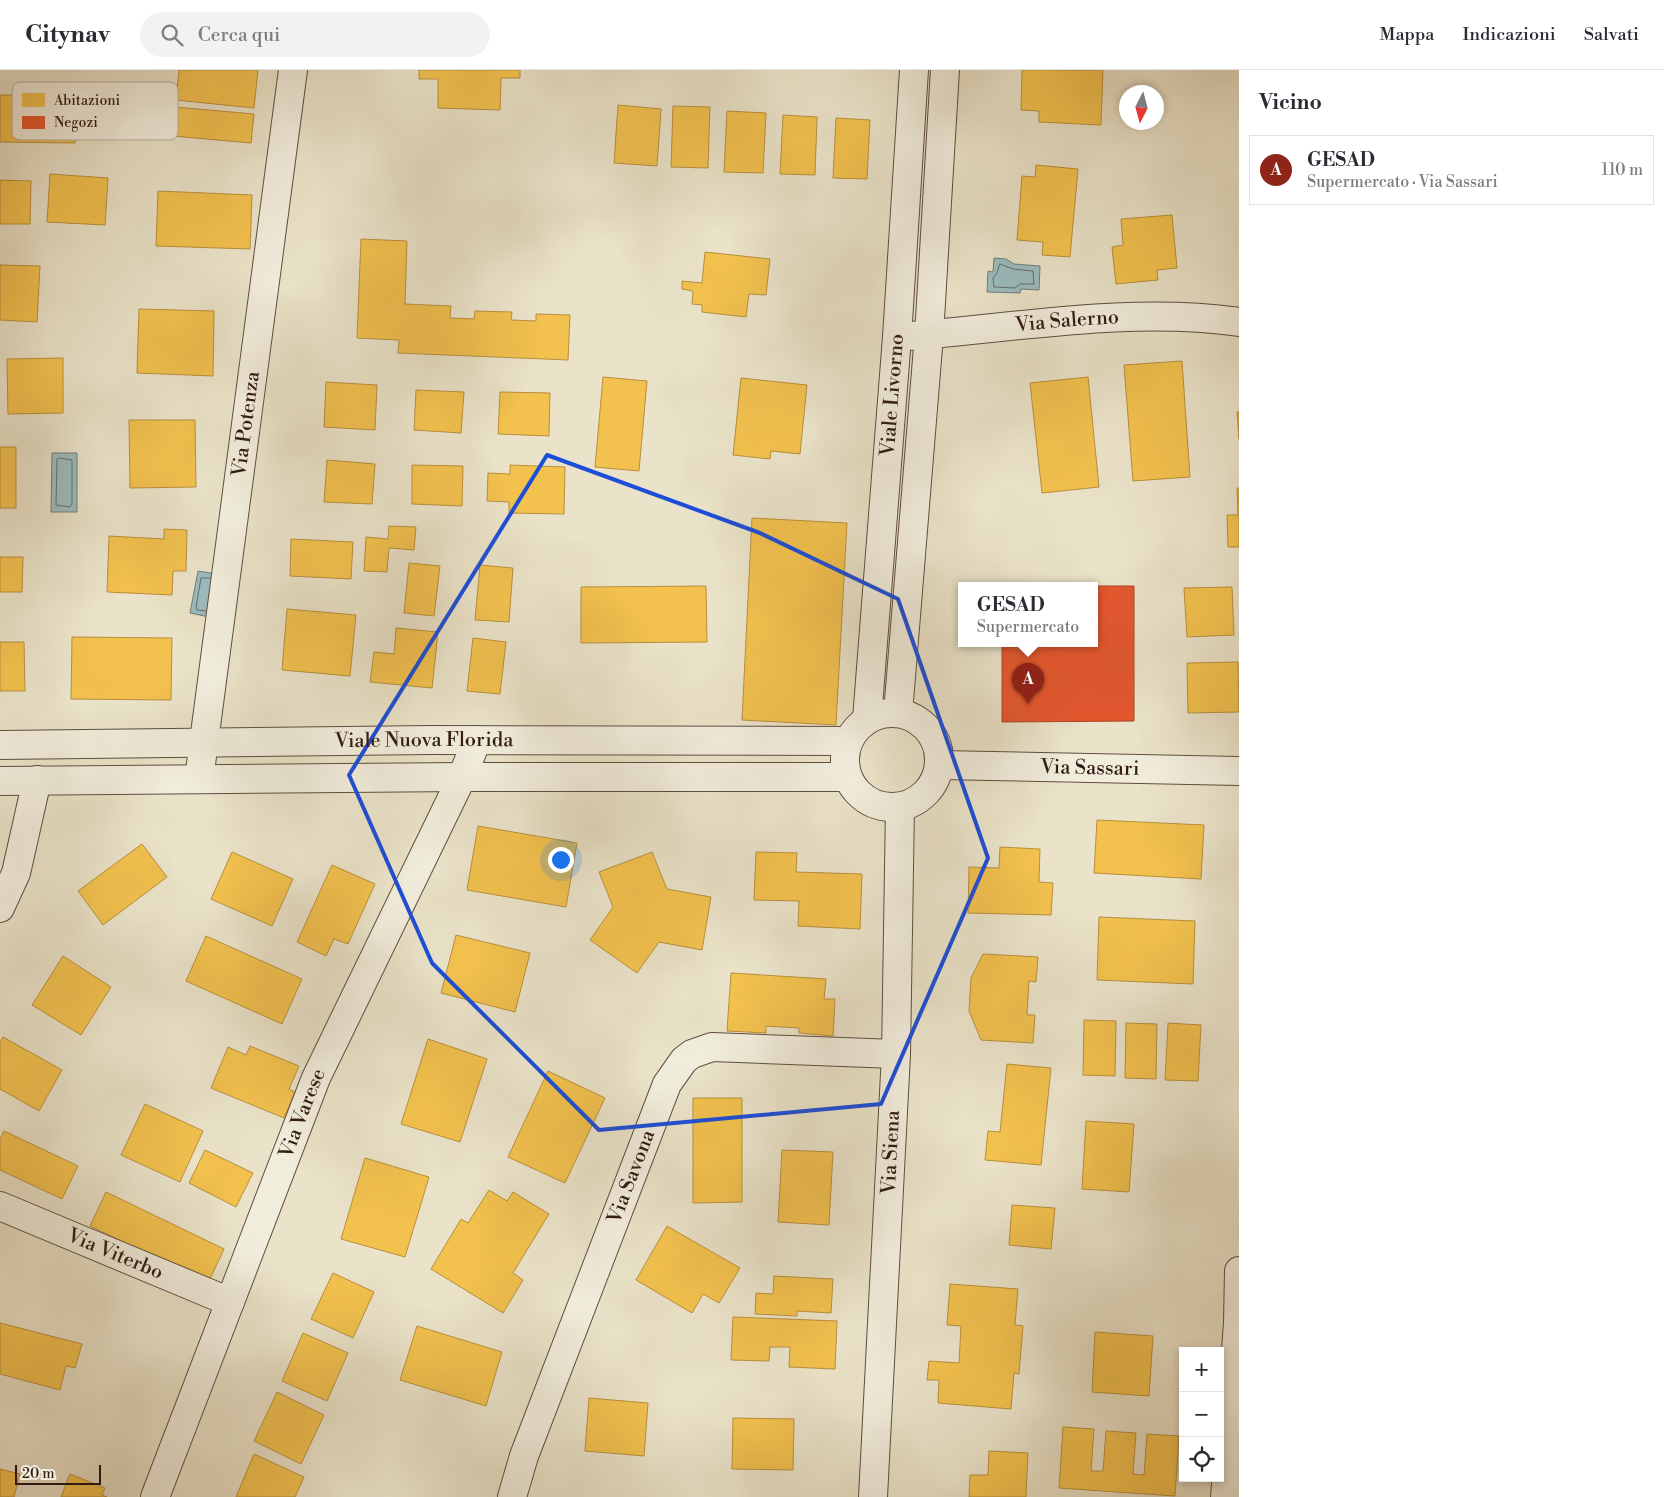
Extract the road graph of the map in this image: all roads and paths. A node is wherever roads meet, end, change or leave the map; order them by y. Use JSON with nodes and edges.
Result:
{"nodes":[{"id":1,"x":292,"y":70,"type":"edge"},
{"id":2,"x":914,"y":70,"type":"edge"},
{"id":3,"x":945,"y":70,"type":"edge"},
{"id":4,"x":1239,"y":322,"type":"edge"},
{"id":5,"x":929,"y":335,"type":"junction"},
{"id":6,"x":896,"y":337,"type":"junction"},
{"id":7,"x":898,"y":713,"type":"junction"},
{"id":8,"x":867,"y":719,"type":"junction"},
{"id":9,"x":477,"y":740,"type":"junction"},
{"id":10,"x":848,"y":741,"type":"junction"},
{"id":11,"x":204,"y":743,"type":"junction"},
{"id":12,"x":0,"y":745,"type":"edge"},
{"id":13,"x":940,"y":765,"type":"junction"},
{"id":14,"x":1239,"y":771,"type":"edge"},
{"id":15,"x":462,"y":777,"type":"junction"},
{"id":16,"x":847,"y":777,"type":"junction"},
{"id":17,"x":199,"y":779,"type":"junction"},
{"id":18,"x":37,"y":780,"type":"junction"},
{"id":19,"x":0,"y":781,"type":"edge"},
{"id":20,"x":900,"y":808,"type":"junction"},
{"id":21,"x":0,"y":908,"type":"edge"},
{"id":22,"x":896,"y":1054,"type":"junction"},
{"id":23,"x":0,"y":1206,"type":"edge"},
{"id":24,"x":1239,"y":1271,"type":"edge"},
{"id":25,"x":230,"y":1302,"type":"junction"},
{"id":26,"x":1238,"y":1323,"type":"edge"},
{"id":27,"x":155,"y":1497,"type":"edge"},
{"id":28,"x":512,"y":1497,"type":"edge"},
{"id":29,"x":873,"y":1497,"type":"edge"},
{"id":30,"x":1225,"y":1497,"type":"edge"}],
"edges":[{"from":1,"to":11,"type":"street","name":"Via Potenza"},
{"from":2,"to":6,"type":"street","name":"Viale Livorno"},
{"from":3,"to":5,"type":"street","name":"Viale Livorno"},
{"from":4,"to":5,"type":"street","name":"Via Salerno"},
{"from":5,"to":6,"type":"street","name":"Via Salerno"},
{"from":5,"to":7,"type":"street","name":"Viale Livorno"},
{"from":6,"to":8,"type":"street","name":"Viale Livorno"},
{"from":7,"to":8,"type":"street"},
{"from":7,"to":13,"type":"street"},
{"from":8,"to":10,"type":"street"},
{"from":9,"to":10,"type":"street","name":"Viale Nuova Florida"},
{"from":9,"to":11,"type":"street","name":"Viale Nuova Florida"},
{"from":9,"to":15,"type":"street","name":"Via Varese"},
{"from":10,"to":16,"type":"street"},
{"from":11,"to":12,"type":"street","name":"Viale Nuova Florida"},
{"from":11,"to":17,"type":"street","name":"Via Potenza"},
{"from":13,"to":14,"type":"street","name":"Via Sassari"},
{"from":13,"to":20,"type":"street"},
{"from":15,"to":16,"type":"street","name":"Viale Nuova Florida"},
{"from":15,"to":17,"type":"street","name":"Viale Nuova Florida"},
{"from":15,"to":25,"type":"street","name":"Via Varese"},
{"from":16,"to":20,"type":"street"},
{"from":17,"to":18,"type":"street","name":"Viale Nuova Florida"},
{"from":18,"to":19,"type":"street","name":"Viale Nuova Florida"},
{"from":18,"to":21,"type":"street"},
{"from":20,"to":22,"type":"street","name":"Via Siena"},
{"from":22,"to":28,"type":"street","name":"Via Savona"},
{"from":22,"to":29,"type":"street","name":"Via Siena"},
{"from":23,"to":25,"type":"street","name":"Via Viterbo"},
{"from":24,"to":26,"type":"street"},
{"from":25,"to":27,"type":"street","name":"Via Varese"},
{"from":26,"to":30,"type":"street"}]}
